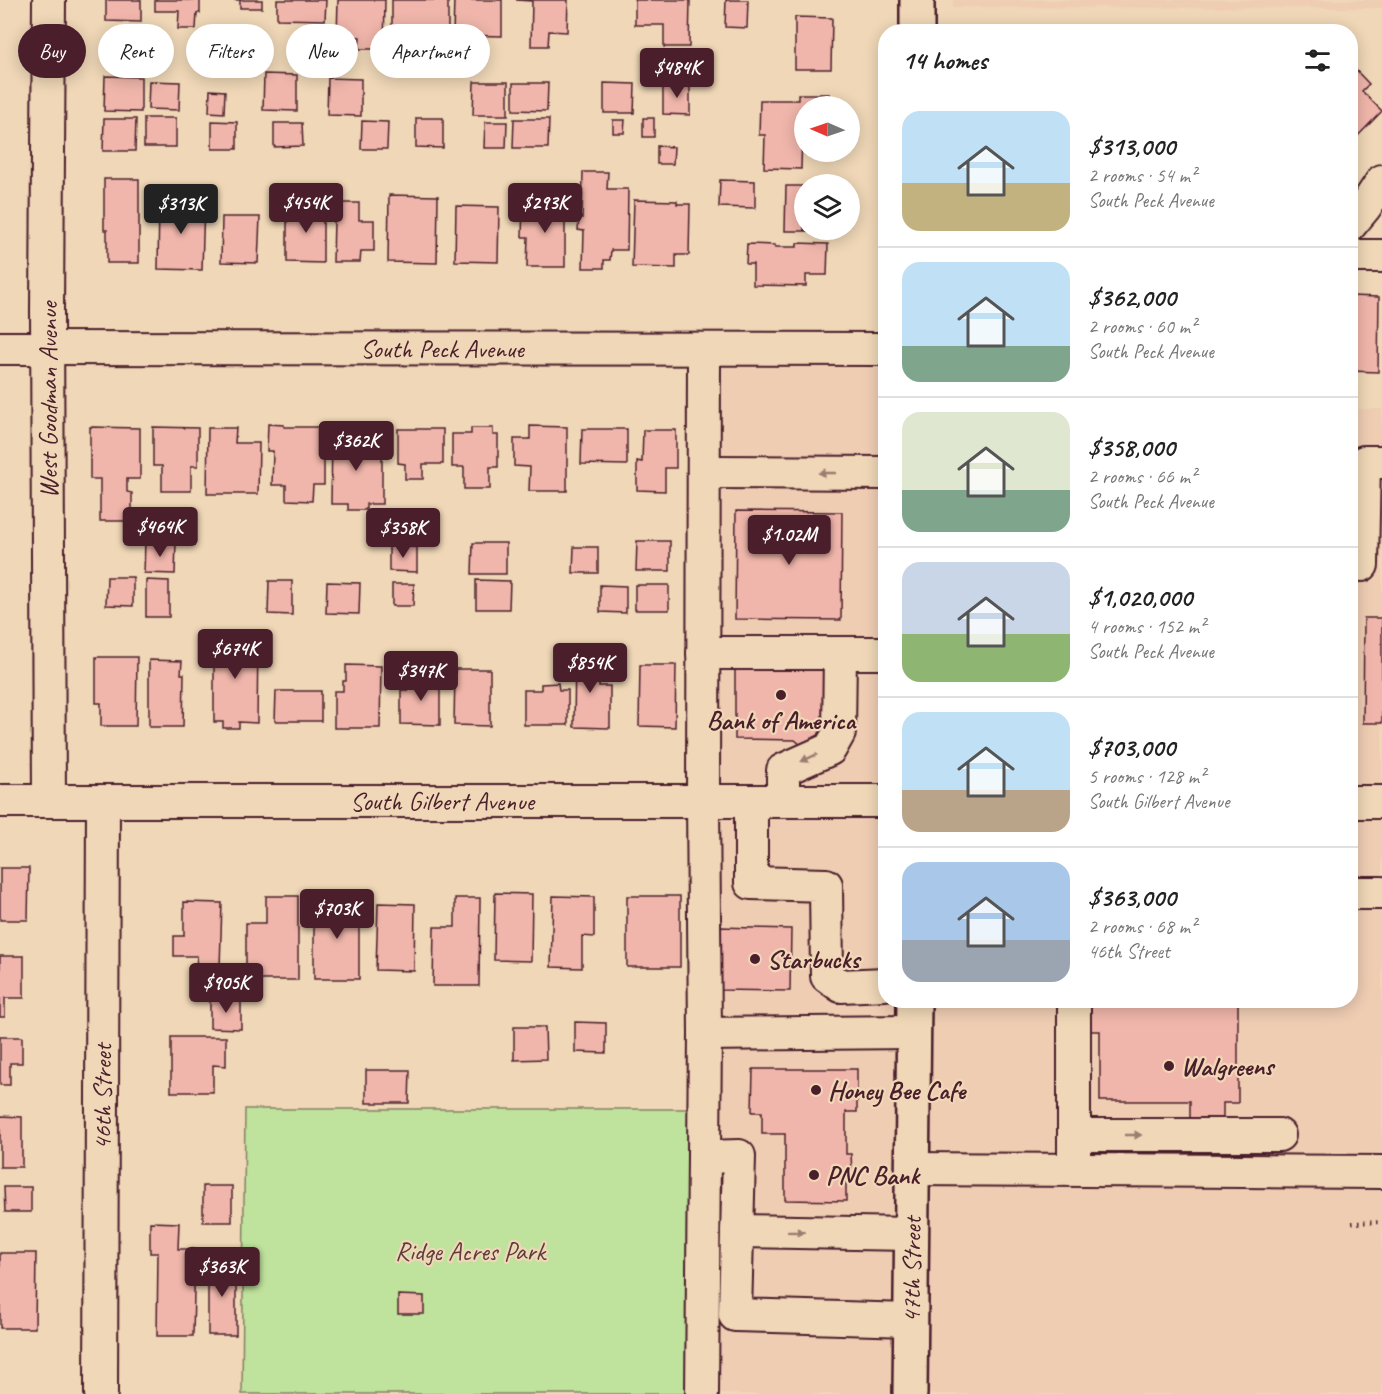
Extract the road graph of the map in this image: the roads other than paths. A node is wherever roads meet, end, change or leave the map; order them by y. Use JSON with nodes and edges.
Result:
{"nodes":[{"id":1,"x":50,"y":0,"type":"edge"},
{"id":2,"x":917,"y":0,"type":"edge"},
{"id":3,"x":917,"y":24,"type":"edge"},
{"id":4,"x":1382,"y":181,"type":"edge"},
{"id":5,"x":1358,"y":215,"type":"edge"},
{"id":6,"x":1358,"y":256,"type":"edge"},
{"id":7,"x":1382,"y":256,"type":"edge"},
{"id":8,"x":0,"y":348,"type":"edge"},
{"id":9,"x":48,"y":348,"type":"junction"},
{"id":10,"x":704,"y":349,"type":"junction"},
{"id":11,"x":878,"y":349,"type":"edge"},
{"id":12,"x":1382,"y":462,"type":"edge"},
{"id":13,"x":704,"y":472,"type":"junction"},
{"id":14,"x":878,"y":472,"type":"edge"},
{"id":15,"x":1365,"y":565,"type":"edge"},
{"id":16,"x":703,"y":653,"type":"junction"},
{"id":17,"x":840,"y":653,"type":"junction"},
{"id":18,"x":878,"y":653,"type":"edge"},
{"id":19,"x":0,"y":801,"type":"edge"},
{"id":20,"x":49,"y":801,"type":"junction"},
{"id":21,"x":103,"y":801,"type":"junction"},
{"id":22,"x":703,"y":801,"type":"junction"},
{"id":23,"x":751,"y":801,"type":"junction"},
{"id":24,"x":783,"y":801,"type":"junction"},
{"id":25,"x":878,"y":801,"type":"edge"},
{"id":26,"x":1358,"y":802,"type":"edge"},
{"id":27,"x":1382,"y":802,"type":"edge"},
{"id":28,"x":1358,"y":893,"type":"edge"},
{"id":29,"x":1382,"y":893,"type":"edge"},
{"id":30,"x":878,"y":984,"type":"edge"},
{"id":31,"x":1074,"y":1008,"type":"edge"},
{"id":32,"x":913,"y":1016,"type":"edge"},
{"id":33,"x":705,"y":1034,"type":"junction"},
{"id":34,"x":1074,"y":1135,"type":"junction"},
{"id":35,"x":1279,"y":1135,"type":"dead end"},
{"id":36,"x":704,"y":1157,"type":"junction"},
{"id":37,"x":912,"y":1169,"type":"junction"},
{"id":38,"x":1074,"y":1170,"type":"junction"},
{"id":39,"x":1382,"y":1172,"type":"edge"},
{"id":40,"x":738,"y":1231,"type":"junction"},
{"id":41,"x":911,"y":1234,"type":"junction"},
{"id":42,"x":911,"y":1320,"type":"junction"},
{"id":43,"x":101,"y":1394,"type":"edge"},
{"id":44,"x":702,"y":1394,"type":"edge"},
{"id":45,"x":910,"y":1394,"type":"edge"}],
"edges":[{"from":1,"to":9,"type":"street","name":"West Goodman Avenue"},
{"from":2,"to":3,"type":"main road"},
{"from":4,"to":5,"type":"street"},
{"from":6,"to":7,"type":"street"},
{"from":8,"to":9,"type":"street","name":"South Peck Avenue"},
{"from":9,"to":10,"type":"street","name":"South Peck Avenue"},
{"from":9,"to":20,"type":"street","name":"West Goodman Avenue"},
{"from":10,"to":11,"type":"street","name":"South Peck Avenue"},
{"from":10,"to":13,"type":"street"},
{"from":12,"to":15,"type":"street"},
{"from":14,"to":13,"type":"street","one_way":true},
{"from":13,"to":16,"type":"street"},
{"from":16,"to":17,"type":"street"},
{"from":16,"to":22,"type":"street"},
{"from":17,"to":18,"type":"street"},
{"from":17,"to":24,"type":"street","one_way":true},
{"from":19,"to":20,"type":"street","name":"South Gilbert Avenue"},
{"from":20,"to":21,"type":"street","name":"South Gilbert Avenue"},
{"from":21,"to":22,"type":"street","name":"South Gilbert Avenue"},
{"from":21,"to":43,"type":"street","name":"46th Street"},
{"from":22,"to":23,"type":"street","name":"South Gilbert Avenue"},
{"from":22,"to":33,"type":"street"},
{"from":23,"to":24,"type":"street","name":"South Gilbert Avenue"},
{"from":23,"to":30,"type":"street"},
{"from":24,"to":25,"type":"street","name":"South Gilbert Avenue"},
{"from":26,"to":27,"type":"street"},
{"from":28,"to":29,"type":"street"},
{"from":31,"to":34,"type":"street"},
{"from":32,"to":33,"type":"street"},
{"from":32,"to":37,"type":"main road","name":"47th Street"},
{"from":33,"to":36,"type":"street"},
{"from":34,"to":35,"type":"street","one_way":true},
{"from":34,"to":38,"type":"street"},
{"from":36,"to":40,"type":"street"},
{"from":36,"to":44,"type":"street"},
{"from":37,"to":38,"type":"street"},
{"from":37,"to":41,"type":"main road","name":"47th Street"},
{"from":38,"to":39,"type":"street"},
{"from":40,"to":41,"type":"street","one_way":true},
{"from":40,"to":42,"type":"street"},
{"from":41,"to":42,"type":"main road","name":"47th Street"},
{"from":42,"to":45,"type":"main road","name":"47th Street"}]}
